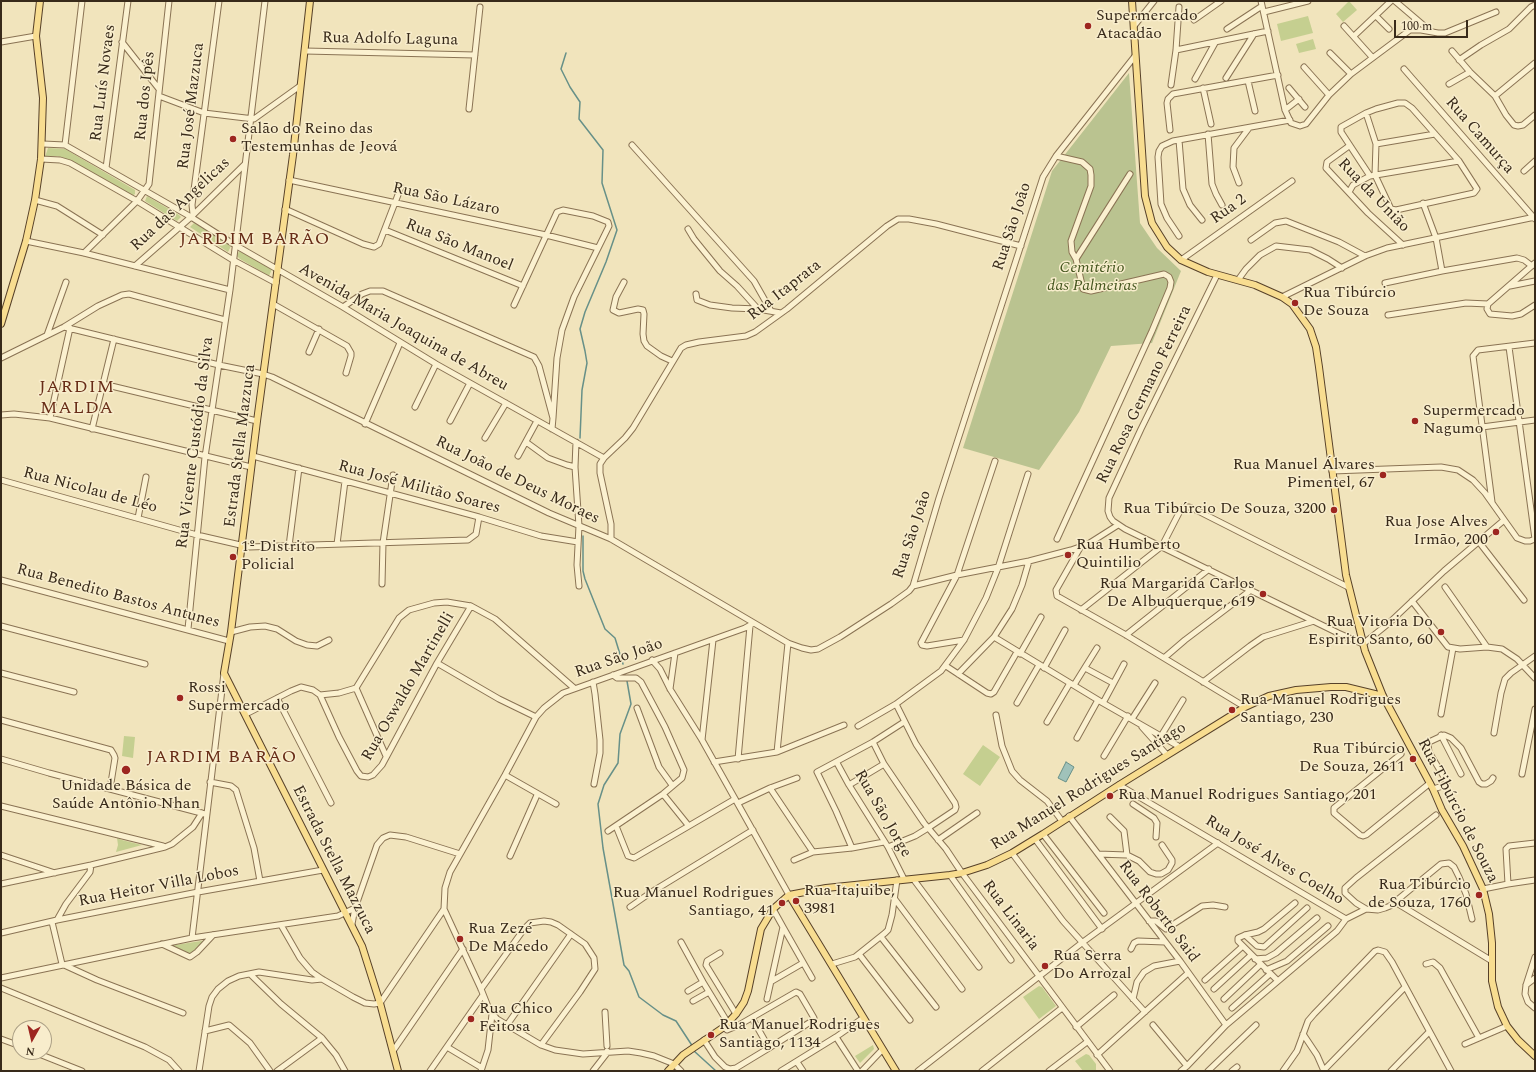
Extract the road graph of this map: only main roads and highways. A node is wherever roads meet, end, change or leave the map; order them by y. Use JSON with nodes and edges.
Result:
{"nodes":[{"id":1,"x":40,"y":1,"type":"edge"},
{"id":2,"x":310,"y":1,"type":"edge"},
{"id":3,"x":1132,"y":1,"type":"edge"},
{"id":4,"x":1,"y":324,"type":"edge"},
{"id":5,"x":1383,"y":696,"type":"junction"},
{"id":6,"x":789,"y":895,"type":"junction"},
{"id":7,"x":1534,"y":1053,"type":"edge"},
{"id":8,"x":398,"y":1071,"type":"edge"},
{"id":9,"x":668,"y":1071,"type":"edge"},
{"id":10,"x":896,"y":1071,"type":"edge"}],
"edges":[{"from":1,"to":4,"type":"main road"},
{"from":2,"to":8,"type":"main road","name":"Estrada Stella Mazzuca"},
{"from":3,"to":5,"type":"main road","name":"Rua Tibúrcio de Souza"},
{"from":5,"to":6,"type":"main road","name":"Rua Manuel Rodrigues Santiago"},
{"from":5,"to":7,"type":"main road","name":"Rua Tibúrcio de Souza"},
{"from":6,"to":9,"type":"main road"},
{"from":6,"to":10,"type":"main road"}]}
